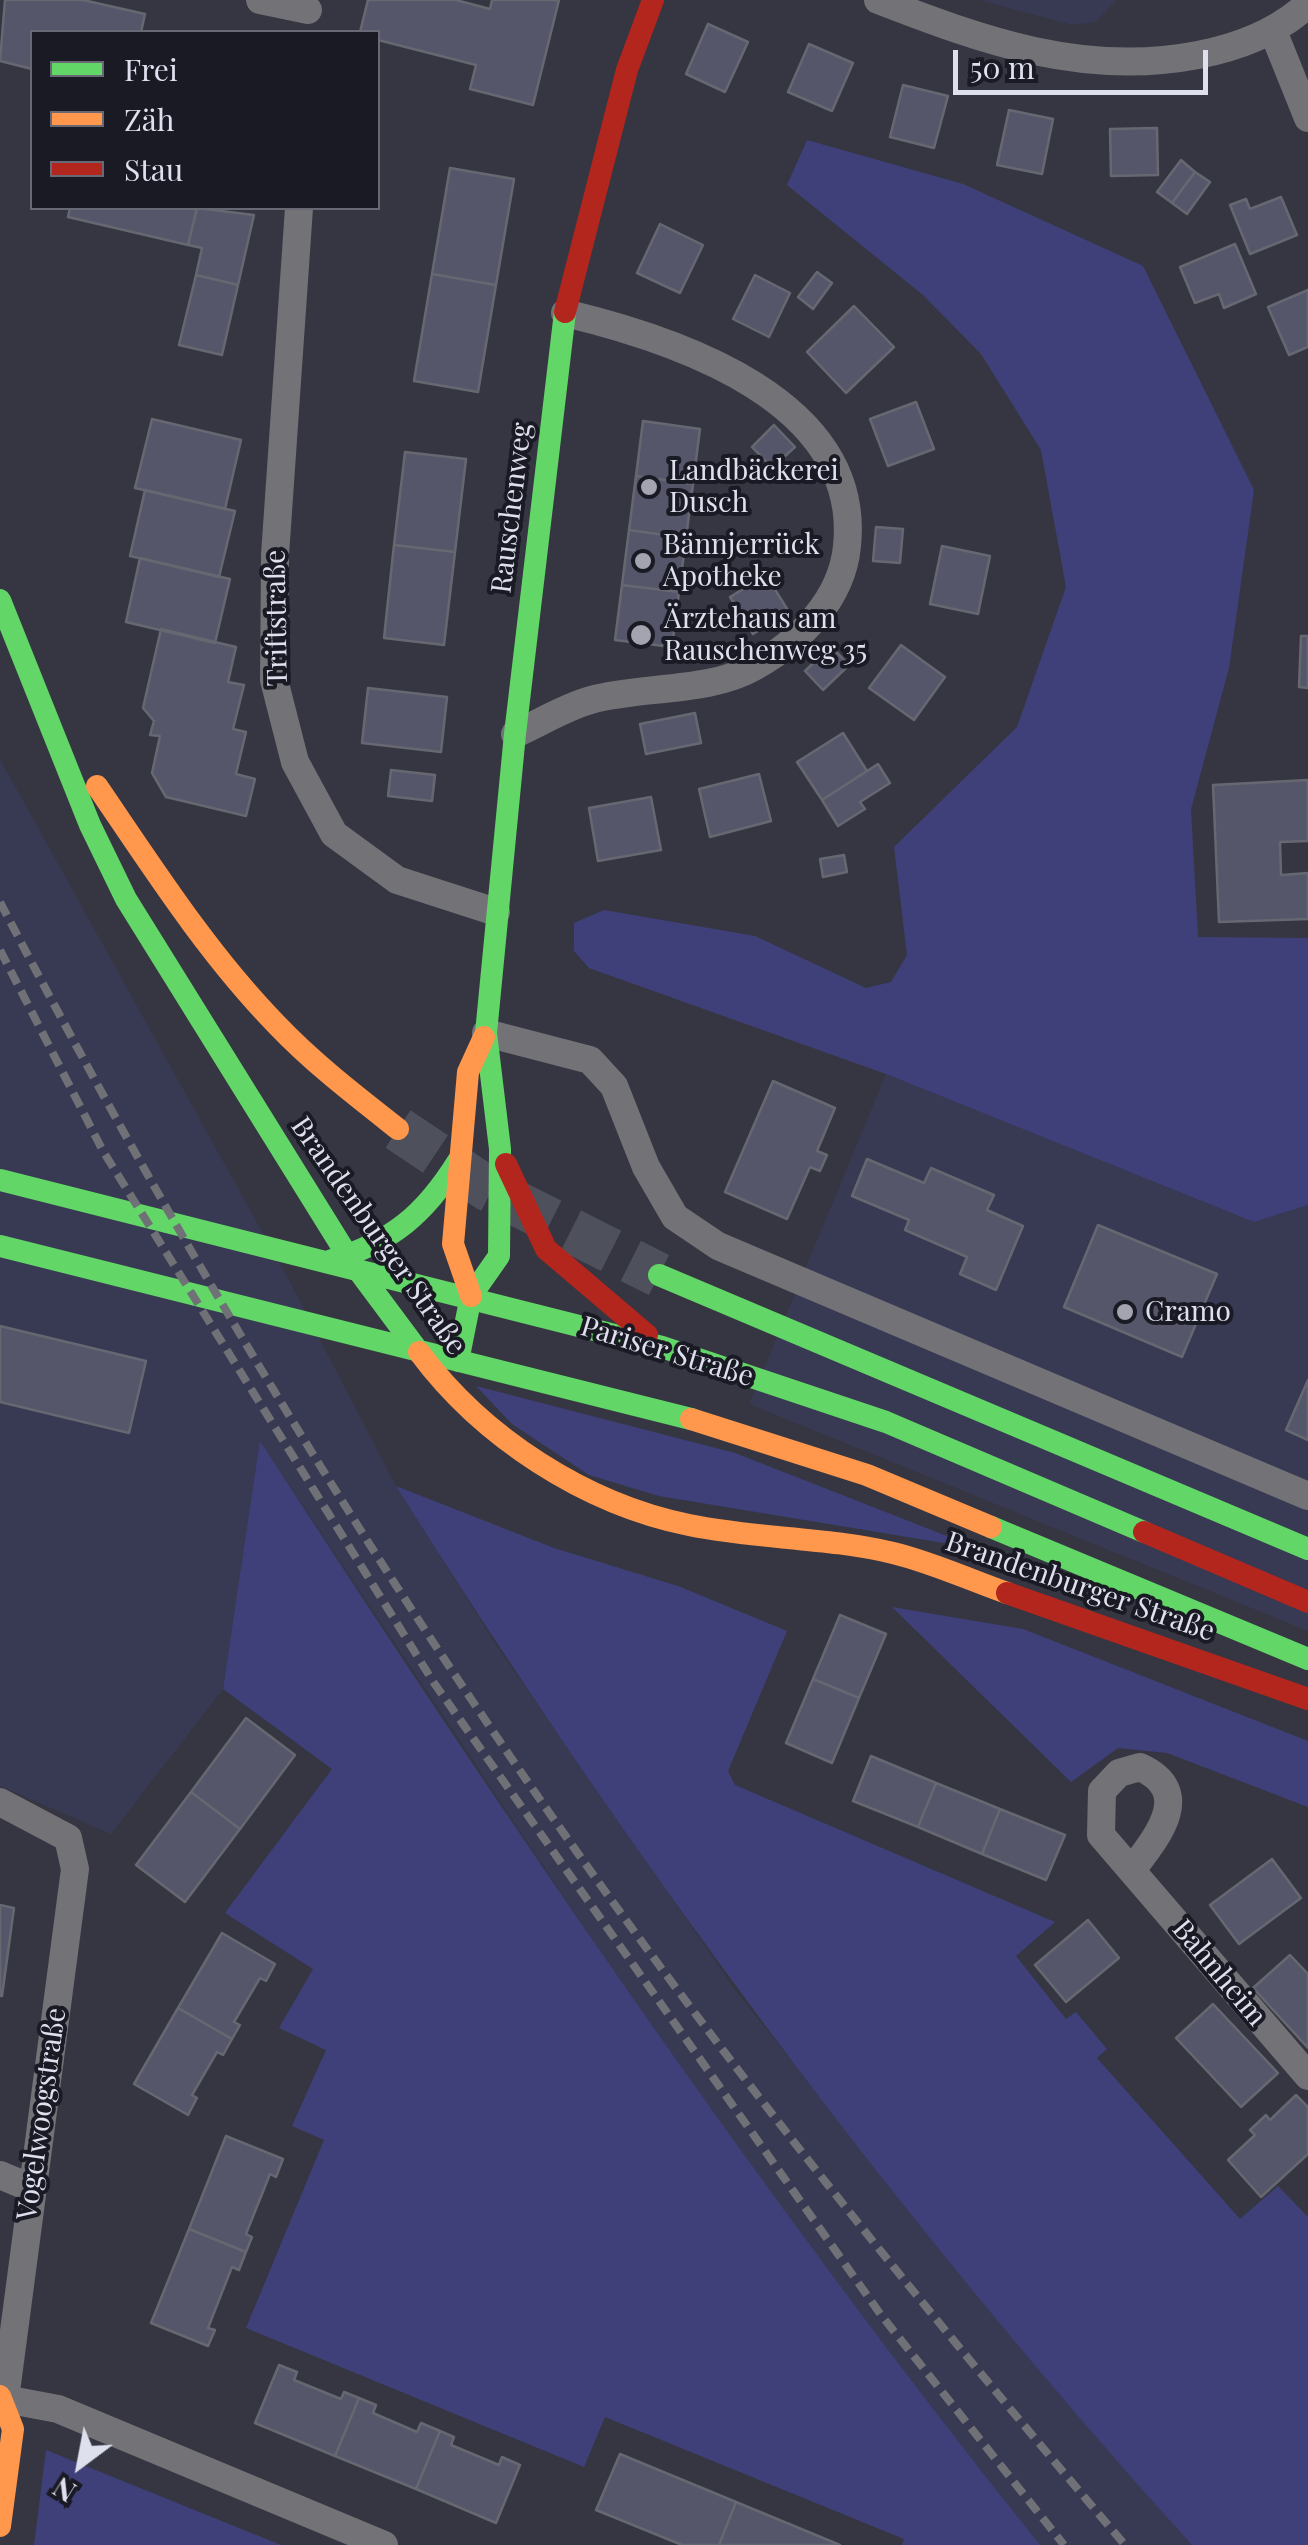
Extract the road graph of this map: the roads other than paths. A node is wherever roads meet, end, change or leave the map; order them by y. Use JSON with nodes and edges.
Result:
{"nodes":[{"id":1,"x":260,"y":0,"type":"edge"},
{"id":2,"x":653,"y":0,"type":"edge"},
{"id":3,"x":878,"y":0,"type":"edge"},
{"id":4,"x":1308,"y":4,"type":"edge"},
{"id":5,"x":308,"y":14,"type":"edge"},
{"id":6,"x":1273,"y":32,"type":"junction"},
{"id":7,"x":1308,"y":118,"type":"edge"},
{"id":8,"x":299,"y":210,"type":"edge"},
{"id":9,"x":565,"y":313,"type":"junction"},
{"id":10,"x":0,"y":600,"type":"edge"},
{"id":11,"x":53,"y":723,"type":"junction"},
{"id":12,"x":515,"y":734,"type":"junction"},
{"id":13,"x":496,"y":912,"type":"junction"},
{"id":14,"x":486,"y":1033,"type":"junction"},
{"id":15,"x":398,"y":1129,"type":"tunnel mouth"},
{"id":16,"x":500,"y":1149,"type":"junction"},
{"id":17,"x":460,"y":1158,"type":"junction"},
{"id":18,"x":0,"y":1180,"type":"edge"},
{"id":19,"x":0,"y":1246,"type":"edge"},
{"id":20,"x":328,"y":1262,"type":"junction"},
{"id":21,"x":659,"y":1275,"type":"tunnel mouth"},
{"id":22,"x":471,"y":1296,"type":"junction"},
{"id":23,"x":662,"y":1347,"type":"junction"},
{"id":24,"x":458,"y":1361,"type":"junction"},
{"id":25,"x":1308,"y":1496,"type":"edge"},
{"id":26,"x":1308,"y":1548,"type":"edge"},
{"id":27,"x":1308,"y":1602,"type":"edge"},
{"id":28,"x":1308,"y":1659,"type":"edge"},
{"id":29,"x":1308,"y":1698,"type":"edge"},
{"id":30,"x":0,"y":1802,"type":"edge"},
{"id":31,"x":1132,"y":1870,"type":"dead end"},
{"id":32,"x":1308,"y":2076,"type":"edge"},
{"id":33,"x":0,"y":2175,"type":"edge"},
{"id":34,"x":31,"y":2188,"type":"junction"},
{"id":35,"x":2,"y":2398,"type":"edge"},
{"id":36,"x":0,"y":2526,"type":"edge"},
{"id":37,"x":384,"y":2545,"type":"edge"}],
"edges":[{"from":1,"to":5,"type":"street"},
{"from":2,"to":9,"type":"main road","name":"Rauschenweg"},
{"from":3,"to":6,"type":"street"},
{"from":4,"to":6,"type":"street"},
{"from":6,"to":7,"type":"street"},
{"from":8,"to":13,"type":"street","name":"Triftstraße"},
{"from":9,"to":12,"type":"main road","name":"Rauschenweg"},
{"from":9,"to":12,"type":"street"},
{"from":10,"to":11,"type":"main road","name":"Brandenburger Straße"},
{"from":11,"to":15,"type":"main road","name":"Brandenburger Straße"},
{"from":11,"to":29,"type":"main road","name":"Brandenburger Straße"},
{"from":12,"to":13,"type":"main road","name":"Rauschenweg"},
{"from":13,"to":14,"type":"main road","name":"Rauschenweg"},
{"from":14,"to":16,"type":"main road","name":"Rauschenweg"},
{"from":14,"to":17,"type":"main road","name":"Rauschenweg"},
{"from":14,"to":25,"type":"street"},
{"from":16,"to":22,"type":"main road","name":"Rauschenweg"},
{"from":16,"to":23,"type":"main road"},
{"from":17,"to":20,"type":"main road"},
{"from":17,"to":22,"type":"main road","name":"Rauschenweg"},
{"from":18,"to":20,"type":"main road","name":"Pariser Straße"},
{"from":19,"to":24,"type":"main road","name":"Pariser Straße"},
{"from":20,"to":22,"type":"main road","name":"Pariser Straße"},
{"from":21,"to":26,"type":"main road"},
{"from":22,"to":23,"type":"main road","name":"Pariser Straße"},
{"from":22,"to":24,"type":"main road"},
{"from":23,"to":27,"type":"main road","name":"Pariser Straße"},
{"from":24,"to":28,"type":"main road","name":"Pariser Straße"},
{"from":30,"to":34,"type":"street","name":"Vogelwoogstraße"},
{"from":31,"to":32,"type":"street","name":"Bahnheim"},
{"from":33,"to":34,"type":"street"},
{"from":34,"to":35,"type":"street","name":"Vogelwoogstraße"},
{"from":35,"to":36,"type":"main road","name":"Vogelwoogstraße"},
{"from":35,"to":37,"type":"street"}]}
